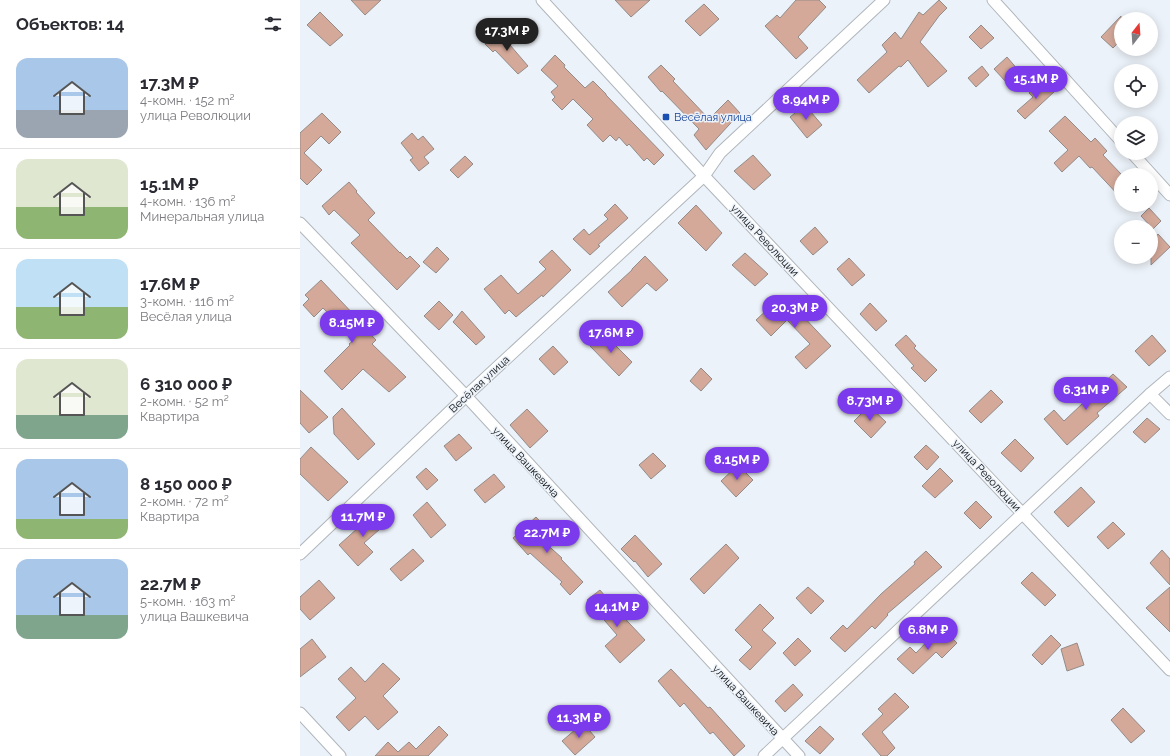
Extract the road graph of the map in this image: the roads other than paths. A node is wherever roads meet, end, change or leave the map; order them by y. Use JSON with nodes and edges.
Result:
{"nodes":[{"id":1,"x":542,"y":0,"type":"edge"},
{"id":2,"x":884,"y":0,"type":"edge"},
{"id":3,"x":993,"y":0,"type":"edge"},
{"id":4,"x":1114,"y":133,"type":"edge"},
{"id":5,"x":1138,"y":160,"type":"edge"},
{"id":6,"x":704,"y":176,"type":"junction"},
{"id":7,"x":1170,"y":195,"type":"edge"},
{"id":8,"x":300,"y":223,"type":"edge"},
{"id":9,"x":1170,"y":377,"type":"edge"},
{"id":10,"x":1150,"y":394,"type":"junction"},
{"id":11,"x":466,"y":396,"type":"junction"},
{"id":12,"x":1170,"y":414,"type":"edge"},
{"id":13,"x":1023,"y":513,"type":"junction"},
{"id":14,"x":300,"y":554,"type":"edge"},
{"id":15,"x":1170,"y":670,"type":"edge"},
{"id":16,"x":300,"y":713,"type":"edge"},
{"id":17,"x":782,"y":739,"type":"junction"},
{"id":18,"x":340,"y":756,"type":"edge"},
{"id":19,"x":764,"y":756,"type":"edge"},
{"id":20,"x":799,"y":756,"type":"edge"}],
"edges":[{"from":1,"to":6,"type":"street","name":"улица Революции"},
{"from":2,"to":6,"type":"street","name":"Весёлая улица"},
{"from":3,"to":4,"type":"street"},
{"from":5,"to":7,"type":"street"},
{"from":6,"to":11,"type":"street","name":"Весёлая улица"},
{"from":6,"to":13,"type":"street","name":"улица Революции"},
{"from":8,"to":11,"type":"street","name":"улица Вашкевича"},
{"from":9,"to":10,"type":"street"},
{"from":10,"to":12,"type":"street"},
{"from":10,"to":13,"type":"street"},
{"from":11,"to":14,"type":"street","name":"Весёлая улица"},
{"from":11,"to":17,"type":"street","name":"улица Вашкевича"},
{"from":13,"to":15,"type":"street","name":"улица Революции"},
{"from":13,"to":17,"type":"street"},
{"from":16,"to":18,"type":"street"},
{"from":17,"to":19,"type":"street"},
{"from":17,"to":20,"type":"street","name":"улица Вашкевича"}]}
